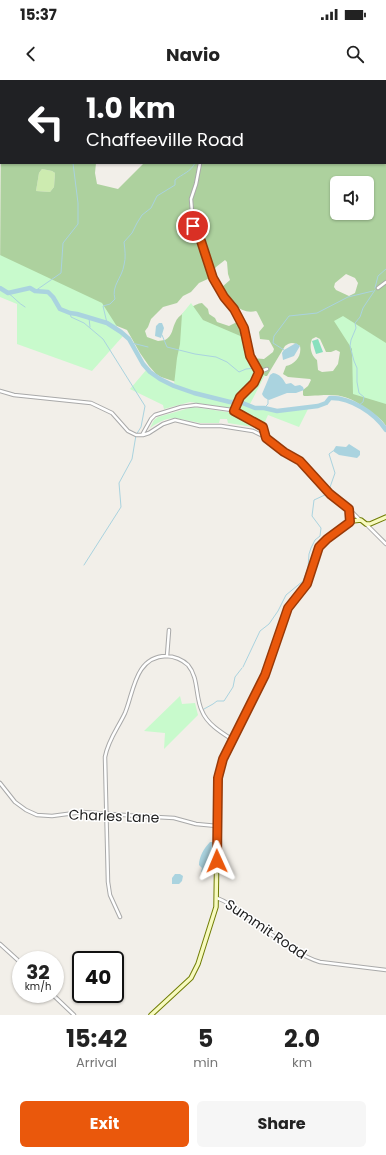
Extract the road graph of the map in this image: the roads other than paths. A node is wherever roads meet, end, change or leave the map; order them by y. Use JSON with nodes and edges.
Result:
{"nodes":[{"id":1,"x":200,"y":164,"type":"edge"},
{"id":2,"x":386,"y":282,"type":"edge"},
{"id":3,"x":378,"y":288,"type":"dead end"},
{"id":4,"x":267,"y":369,"type":"dead end"},
{"id":5,"x":259,"y":372,"type":"junction"},
{"id":6,"x":0,"y":391,"type":"edge"},
{"id":7,"x":234,"y":411,"type":"junction"},
{"id":8,"x":141,"y":436,"type":"junction"},
{"id":9,"x":266,"y":438,"type":"junction"},
{"id":10,"x":349,"y":509,"type":"junction"},
{"id":11,"x":386,"y":517,"type":"edge"},
{"id":12,"x":361,"y":520,"type":"junction"},
{"id":13,"x":350,"y":522,"type":"junction"},
{"id":14,"x":366,"y":524,"type":"junction"},
{"id":15,"x":386,"y":544,"type":"edge"},
{"id":16,"x":169,"y":630,"type":"dead end"},
{"id":17,"x":167,"y":656,"type":"junction"},
{"id":18,"x":233,"y":740,"type":"junction"},
{"id":19,"x":0,"y":783,"type":"edge"},
{"id":20,"x":106,"y":814,"type":"junction"},
{"id":21,"x":217,"y":826,"type":"junction"},
{"id":22,"x":217,"y":898,"type":"junction"},
{"id":23,"x":120,"y":918,"type":"dead end"},
{"id":24,"x":0,"y":944,"type":"edge"},
{"id":25,"x":12,"y":955,"type":"edge"},
{"id":26,"x":386,"y":970,"type":"edge"},
{"id":27,"x":61,"y":1003,"type":"edge"},
{"id":28,"x":74,"y":1015,"type":"edge"},
{"id":29,"x":151,"y":1015,"type":"edge"}],
"edges":[{"from":1,"to":5,"type":"street"},
{"from":2,"to":3,"type":"street"},
{"from":4,"to":5,"type":"street"},
{"from":5,"to":7,"type":"street"},
{"from":6,"to":8,"type":"street"},
{"from":7,"to":8,"type":"street"},
{"from":7,"to":9,"type":"street"},
{"from":8,"to":9,"type":"street"},
{"from":9,"to":10,"type":"street"},
{"from":10,"to":12,"type":"street"},
{"from":10,"to":13,"type":"street"},
{"from":11,"to":14,"type":"street"},
{"from":12,"to":13,"type":"street"},
{"from":12,"to":14,"type":"street"},
{"from":13,"to":18,"type":"street"},
{"from":14,"to":15,"type":"street"},
{"from":16,"to":17,"type":"street"},
{"from":17,"to":18,"type":"street"},
{"from":17,"to":20,"type":"street"},
{"from":18,"to":21,"type":"street"},
{"from":19,"to":20,"type":"street","name":"Charles Lane"},
{"from":20,"to":21,"type":"street","name":"Charles Lane"},
{"from":20,"to":23,"type":"street"},
{"from":21,"to":22,"type":"street"},
{"from":22,"to":26,"type":"street","name":"Summit Road"},
{"from":22,"to":29,"type":"street"},
{"from":24,"to":25,"type":"street"},
{"from":27,"to":28,"type":"street"}]}
